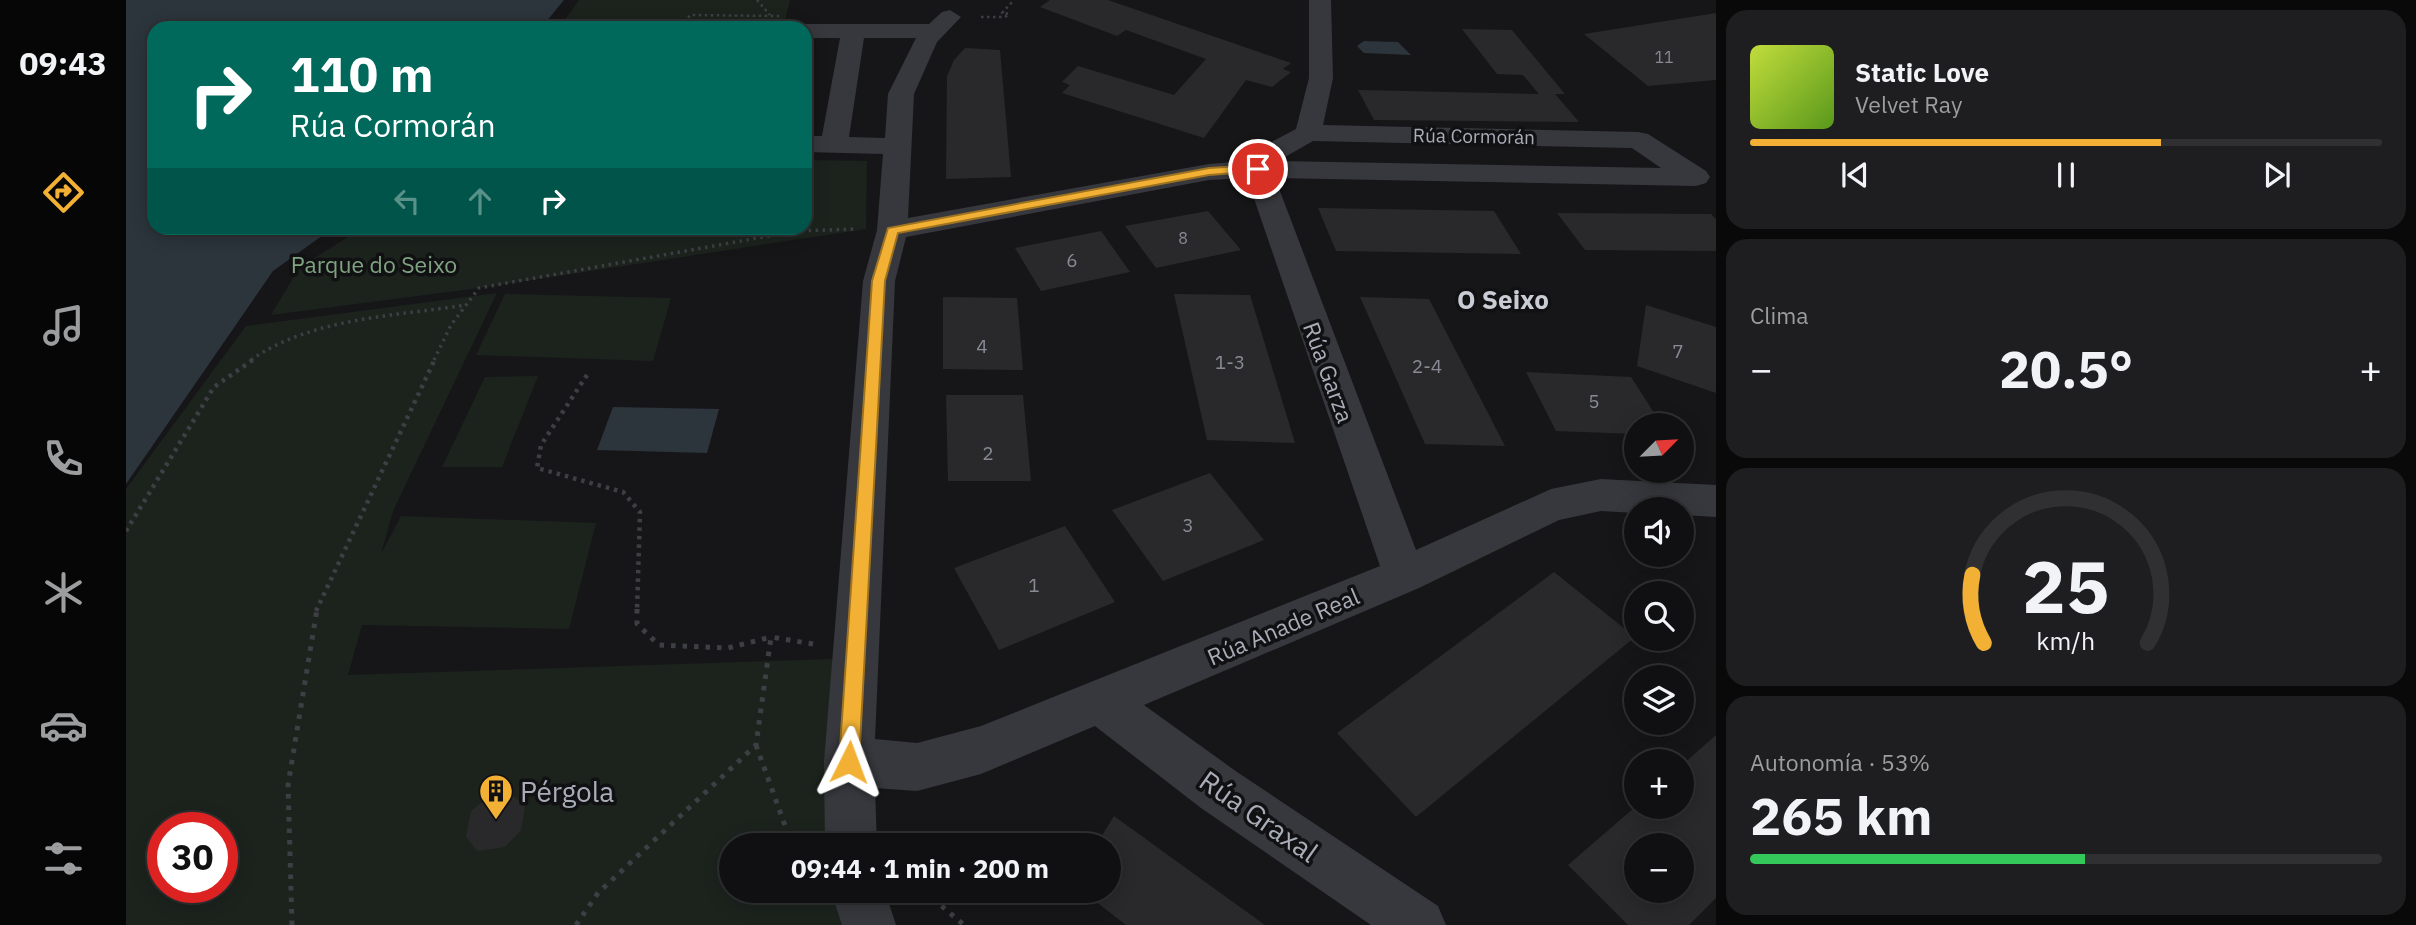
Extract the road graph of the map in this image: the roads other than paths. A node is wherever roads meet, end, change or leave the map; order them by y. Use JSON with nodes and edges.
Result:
{"nodes":[{"id":1,"x":1320,"y":0,"type":"edge"},
{"id":2,"x":812,"y":31,"type":"edge"},
{"id":3,"x":853,"y":31,"type":"junction"},
{"id":4,"x":1308,"y":133,"type":"junction"},
{"id":5,"x":812,"y":144,"type":"edge"},
{"id":6,"x":834,"y":145,"type":"junction"},
{"id":7,"x":899,"y":146,"type":"junction"},
{"id":8,"x":1258,"y":169,"type":"junction"},
{"id":9,"x":1704,"y":178,"type":"edge"},
{"id":10,"x":892,"y":230,"type":"junction"},
{"id":11,"x":1716,"y":501,"type":"edge"},
{"id":12,"x":1404,"y":575,"type":"junction"},
{"id":13,"x":1102,"y":702,"type":"junction"},
{"id":14,"x":849,"y":762,"type":"junction"},
{"id":15,"x":851,"y":833,"type":"edge"},
{"id":16,"x":862,"y":903,"type":"edge"},
{"id":17,"x":869,"y":925,"type":"edge"},
{"id":18,"x":1419,"y":925,"type":"edge"}],
"edges":[{"from":1,"to":4,"type":"street"},
{"from":2,"to":3,"type":"street"},
{"from":3,"to":6,"type":"street"},
{"from":3,"to":7,"type":"street"},
{"from":4,"to":8,"type":"street"},
{"from":4,"to":9,"type":"street","name":"Rúa Cormorán"},
{"from":5,"to":6,"type":"street"},
{"from":6,"to":7,"type":"street"},
{"from":7,"to":10,"type":"street"},
{"from":8,"to":9,"type":"street","name":"Rúa Cormorán"},
{"from":8,"to":10,"type":"street","name":"Rúa Cormorán"},
{"from":8,"to":12,"type":"street","name":"Rúa Garza"},
{"from":10,"to":14,"type":"street"},
{"from":11,"to":12,"type":"street","name":"Rúa Anade Real"},
{"from":12,"to":13,"type":"street","name":"Rúa Anade Real"},
{"from":13,"to":14,"type":"street","name":"Rúa Anade Real"},
{"from":13,"to":18,"type":"street","name":"Rúa Graxal"},
{"from":14,"to":15,"type":"street"},
{"from":16,"to":17,"type":"street"}]}
